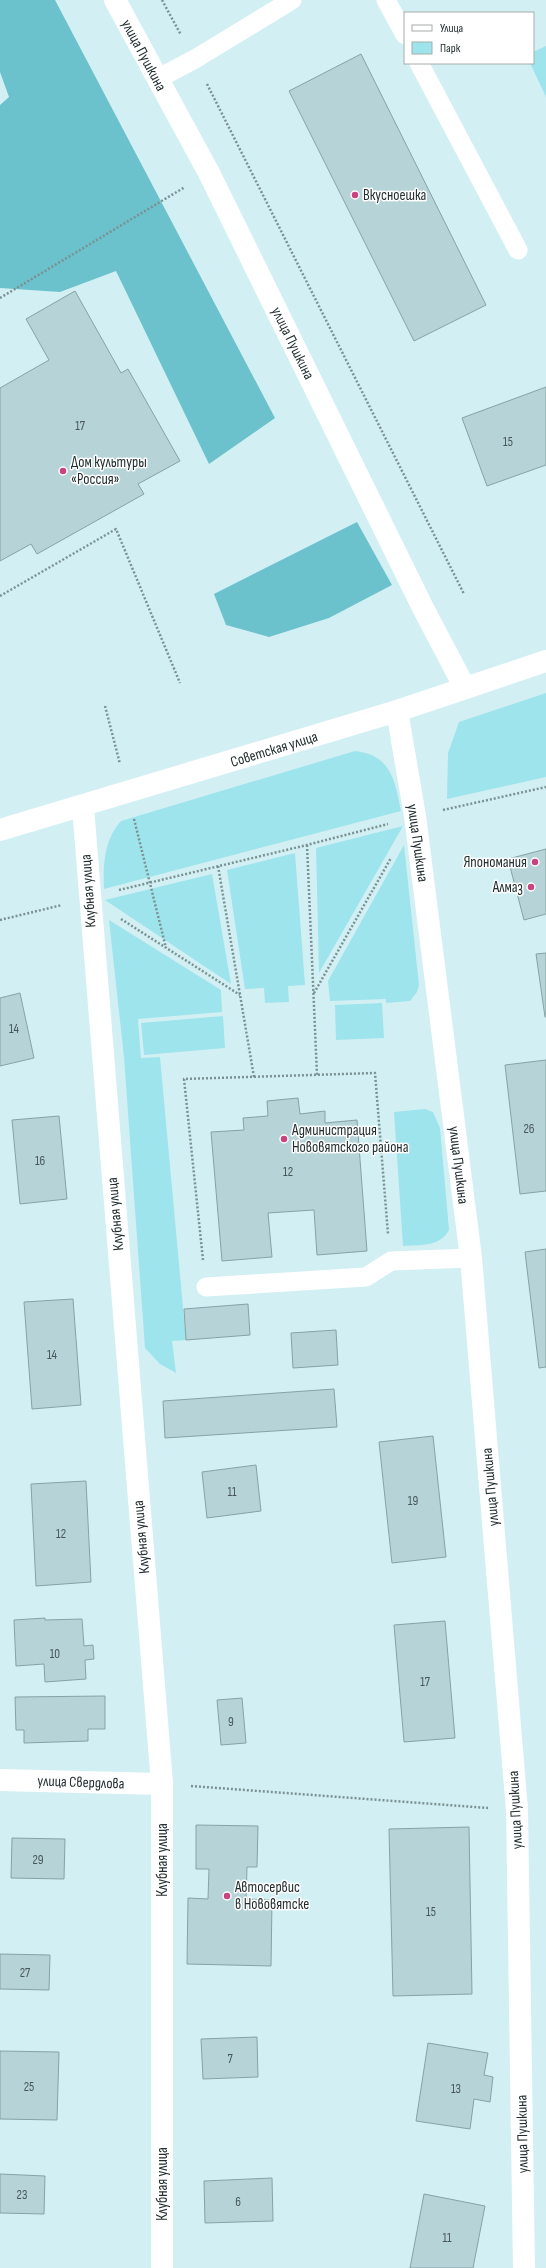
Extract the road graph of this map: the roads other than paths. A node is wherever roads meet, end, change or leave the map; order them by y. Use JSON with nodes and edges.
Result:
{"nodes":[{"id":1,"x":115,"y":0,"type":"edge"},
{"id":2,"x":292,"y":0,"type":"edge"},
{"id":3,"x":386,"y":0,"type":"edge"},
{"id":4,"x":404,"y":33,"type":"edge"},
{"id":5,"x":421,"y":64,"type":"edge"},
{"id":6,"x":157,"y":80,"type":"junction"},
{"id":7,"x":518,"y":250,"type":"dead end"},
{"id":8,"x":546,"y":661,"type":"edge"},
{"id":9,"x":465,"y":688,"type":"junction"},
{"id":10,"x":397,"y":711,"type":"junction"},
{"id":11,"x":82,"y":807,"type":"junction"},
{"id":12,"x":1,"y":828,"type":"edge"},
{"id":13,"x":471,"y":1258,"type":"junction"},
{"id":14,"x":206,"y":1287,"type":"road end"},
{"id":15,"x":0,"y":1780,"type":"edge"},
{"id":16,"x":162,"y":1784,"type":"junction"},
{"id":17,"x":162,"y":2268,"type":"edge"},
{"id":18,"x":524,"y":2268,"type":"edge"}],
"edges":[{"from":1,"to":6,"type":"street","name":"улица Пушкина"},
{"from":2,"to":6,"type":"lane"},
{"from":3,"to":4,"type":"lane"},
{"from":5,"to":7,"type":"lane"},
{"from":6,"to":9,"type":"street","name":"улица Пушкина"},
{"from":8,"to":9,"type":"street","name":"Советская улица"},
{"from":9,"to":10,"type":"street","name":"Советская улица"},
{"from":10,"to":11,"type":"street","name":"Советская улица"},
{"from":10,"to":13,"type":"street","name":"улица Пушкина"},
{"from":11,"to":12,"type":"street","name":"Советская улица"},
{"from":11,"to":16,"type":"street","name":"Клубная улица"},
{"from":13,"to":14,"type":"lane"},
{"from":13,"to":18,"type":"street","name":"улица Пушкина"},
{"from":15,"to":16,"type":"street","name":"улица Свердлова"},
{"from":16,"to":17,"type":"street","name":"Клубная улица"}]}
